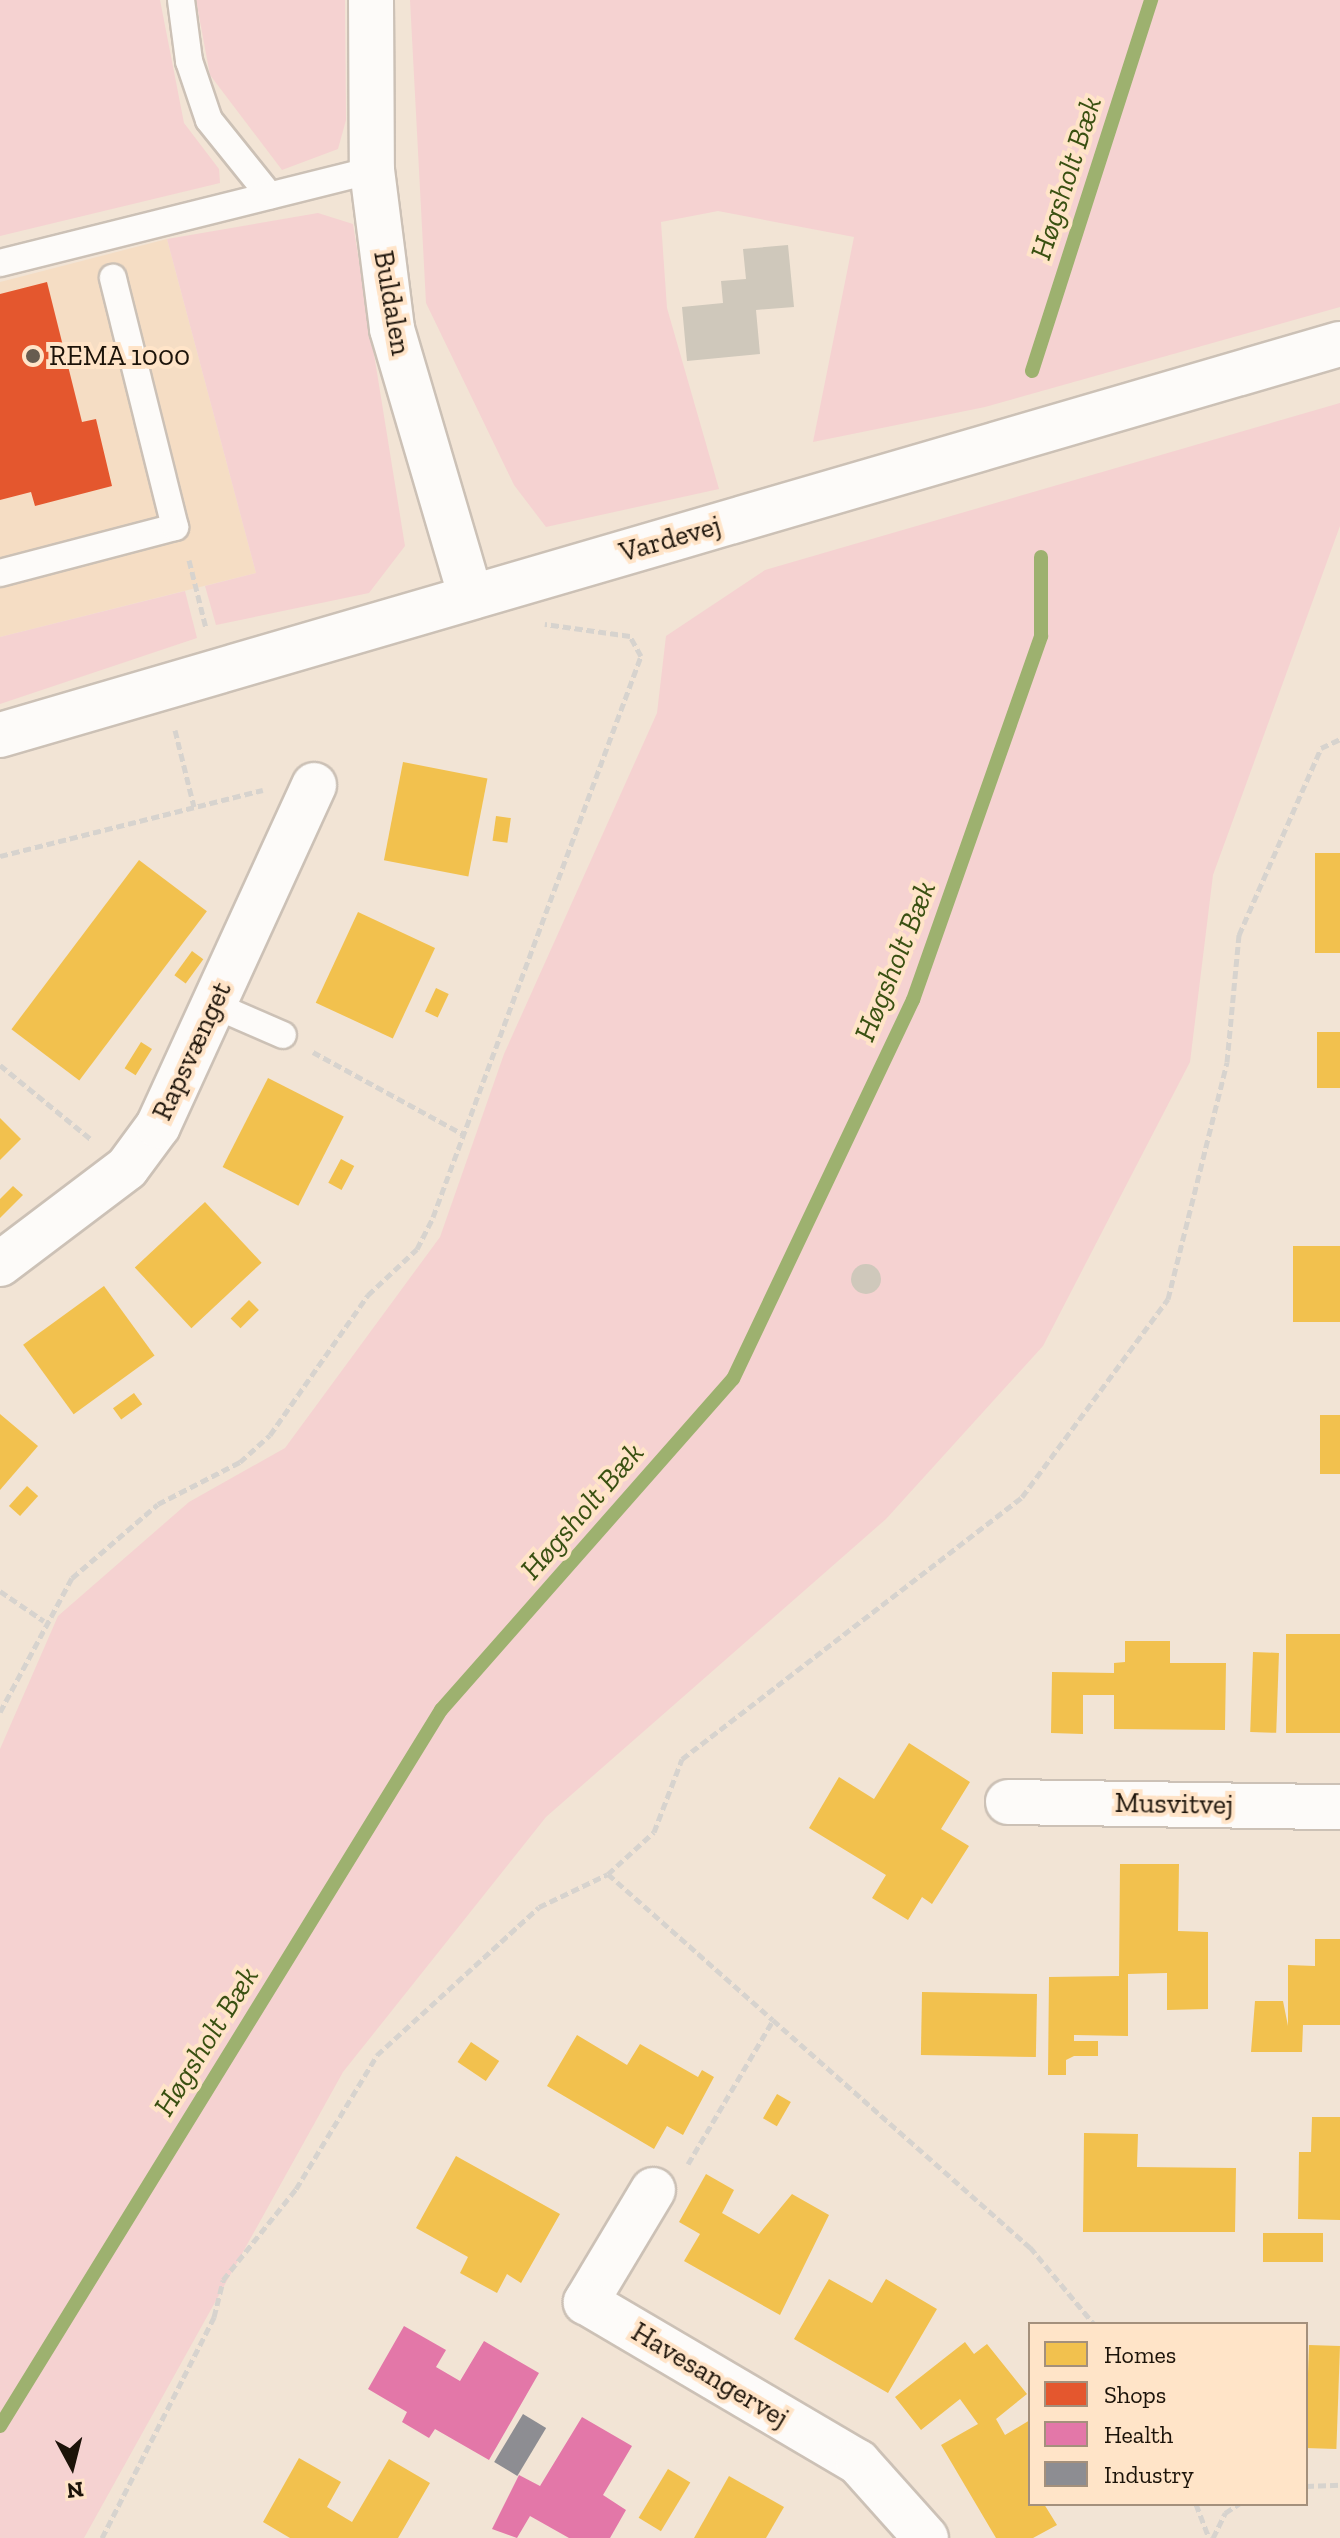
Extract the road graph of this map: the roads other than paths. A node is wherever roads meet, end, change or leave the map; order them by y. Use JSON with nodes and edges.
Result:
{"nodes":[{"id":1,"x":181,"y":0,"type":"edge"},
{"id":2,"x":371,"y":0,"type":"edge"},
{"id":3,"x":372,"y":170,"type":"junction"},
{"id":4,"x":270,"y":196,"type":"junction"},
{"id":5,"x":0,"y":263,"type":"edge"},
{"id":6,"x":113,"y":278,"type":"dead end"},
{"id":7,"x":1340,"y":344,"type":"edge"},
{"id":8,"x":0,"y":573,"type":"edge"},
{"id":9,"x":471,"y":597,"type":"junction"},
{"id":10,"x":0,"y":735,"type":"edge"},
{"id":11,"x":314,"y":785,"type":"road end"},
{"id":12,"x":214,"y":1005,"type":"junction"},
{"id":13,"x":283,"y":1035,"type":"road end"},
{"id":14,"x":0,"y":1264,"type":"edge"},
{"id":15,"x":1008,"y":1802,"type":"dead end"},
{"id":16,"x":1340,"y":1807,"type":"edge"},
{"id":17,"x":653,"y":2190,"type":"road end"},
{"id":18,"x":926,"y":2538,"type":"edge"}],
"edges":[{"from":1,"to":4,"type":"lane"},
{"from":2,"to":3,"type":"street","name":"Buldalen"},
{"from":3,"to":4,"type":"lane"},
{"from":3,"to":9,"type":"street","name":"Buldalen"},
{"from":4,"to":5,"type":"lane"},
{"from":6,"to":8,"type":"lane"},
{"from":7,"to":9,"type":"street","name":"Vardevej"},
{"from":9,"to":10,"type":"street","name":"Vardevej"},
{"from":11,"to":12,"type":"street","name":"Rapsvænget"},
{"from":12,"to":13,"type":"lane"},
{"from":12,"to":14,"type":"street","name":"Rapsvænget"},
{"from":15,"to":16,"type":"street","name":"Musvitvej"},
{"from":17,"to":18,"type":"street","name":"Havesangervej"}]}
